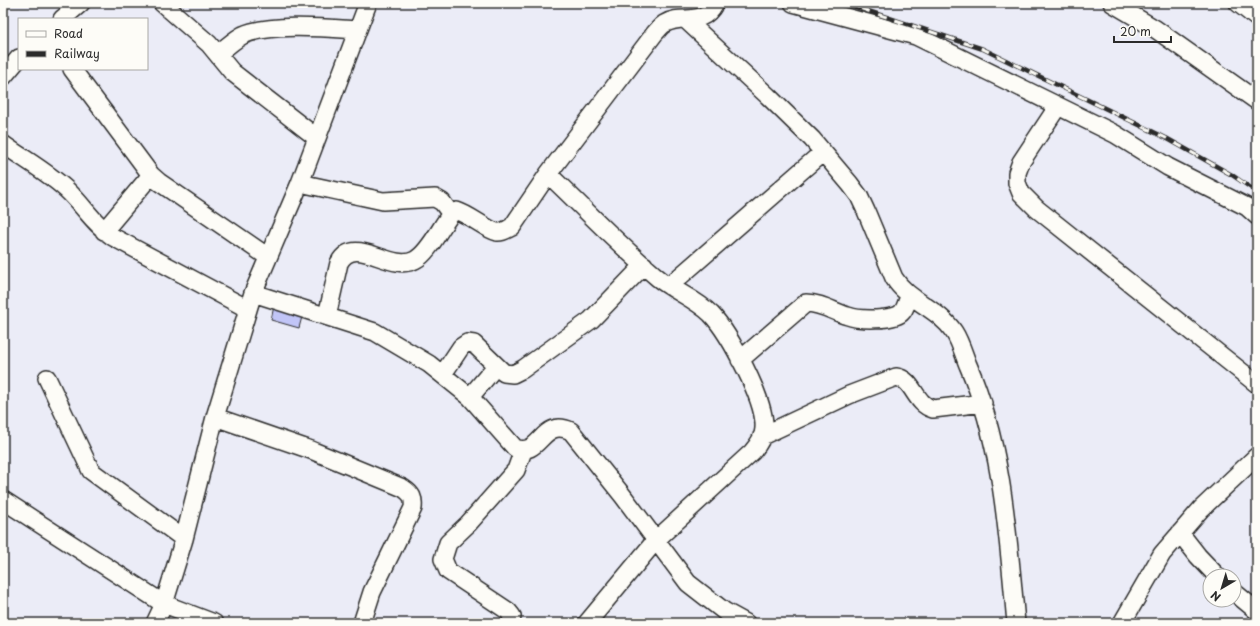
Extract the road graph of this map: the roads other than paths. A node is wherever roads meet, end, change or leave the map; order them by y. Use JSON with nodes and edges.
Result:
{"nodes":[{"id":1,"x":81,"y":3,"type":"edge"},
{"id":2,"x":162,"y":3,"type":"edge"},
{"id":3,"x":368,"y":3,"type":"edge"},
{"id":4,"x":715,"y":3,"type":"edge"},
{"id":5,"x":793,"y":3,"type":"edge"},
{"id":6,"x":1112,"y":3,"type":"edge"},
{"id":7,"x":1238,"y":3,"type":"edge"},
{"id":8,"x":63,"y":18,"type":"edge"},
{"id":9,"x":1257,"y":18,"type":"edge"},
{"id":10,"x":686,"y":20,"type":"junction"},
{"id":11,"x":357,"y":30,"type":"junction"},
{"id":12,"x":218,"y":54,"type":"junction"},
{"id":13,"x":18,"y":59,"type":"edge"},
{"id":14,"x":73,"y":70,"type":"edge"},
{"id":15,"x":3,"y":77,"type":"edge"},
{"id":16,"x":1257,"y":100,"type":"edge"},
{"id":17,"x":1058,"y":106,"type":"junction"},
{"id":18,"x":317,"y":138,"type":"junction"},
{"id":19,"x":3,"y":144,"type":"edge"},
{"id":20,"x":823,"y":152,"type":"junction"},
{"id":21,"x":548,"y":174,"type":"junction"},
{"id":22,"x":151,"y":175,"type":"junction"},
{"id":23,"x":300,"y":183,"type":"junction"},
{"id":24,"x":452,"y":214,"type":"junction"},
{"id":25,"x":1257,"y":216,"type":"edge"},
{"id":26,"x":104,"y":231,"type":"junction"},
{"id":27,"x":268,"y":257,"type":"junction"},
{"id":28,"x":644,"y":265,"type":"junction"},
{"id":29,"x":669,"y":286,"type":"junction"},
{"id":30,"x":253,"y":293,"type":"junction"},
{"id":31,"x":910,"y":295,"type":"junction"},
{"id":32,"x":248,"y":310,"type":"junction"},
{"id":33,"x":327,"y":316,"type":"junction"},
{"id":34,"x":740,"y":360,"type":"junction"},
{"id":35,"x":496,"y":366,"type":"junction"},
{"id":36,"x":443,"y":374,"type":"junction"},
{"id":37,"x":47,"y":378,"type":"dead end"},
{"id":38,"x":1257,"y":384,"type":"edge"},
{"id":39,"x":470,"y":397,"type":"junction"},
{"id":40,"x":983,"y":403,"type":"junction"},
{"id":41,"x":215,"y":417,"type":"junction"},
{"id":42,"x":762,"y":436,"type":"junction"},
{"id":43,"x":522,"y":451,"type":"junction"},
{"id":44,"x":1257,"y":456,"type":"edge"},
{"id":45,"x":3,"y":500,"type":"edge"},
{"id":46,"x":1180,"y":533,"type":"junction"},
{"id":47,"x":184,"y":539,"type":"junction"},
{"id":48,"x":656,"y":540,"type":"junction"},
{"id":49,"x":1209,"y":568,"type":"edge"},
{"id":50,"x":1242,"y":599,"type":"edge"},
{"id":51,"x":164,"y":604,"type":"junction"},
{"id":52,"x":1257,"y":611,"type":"edge"},
{"id":53,"x":155,"y":623,"type":"edge"},
{"id":54,"x":214,"y":623,"type":"edge"},
{"id":55,"x":362,"y":623,"type":"edge"},
{"id":56,"x":511,"y":623,"type":"edge"},
{"id":57,"x":587,"y":623,"type":"edge"},
{"id":58,"x":746,"y":623,"type":"edge"},
{"id":59,"x":1016,"y":623,"type":"edge"},
{"id":60,"x":1122,"y":623,"type":"edge"}],
"edges":[{"from":1,"to":8,"type":"street"},
{"from":2,"to":12,"type":"street"},
{"from":3,"to":11,"type":"street"},
{"from":4,"to":10,"type":"street"},
{"from":5,"to":17,"type":"street"},
{"from":6,"to":16,"type":"street"},
{"from":7,"to":9,"type":"street"},
{"from":10,"to":20,"type":"street"},
{"from":10,"to":21,"type":"street"},
{"from":11,"to":12,"type":"street"},
{"from":11,"to":18,"type":"street"},
{"from":12,"to":18,"type":"street"},
{"from":13,"to":15,"type":"street"},
{"from":14,"to":22,"type":"street"},
{"from":17,"to":25,"type":"street"},
{"from":17,"to":38,"type":"street"},
{"from":18,"to":23,"type":"street"},
{"from":19,"to":26,"type":"street"},
{"from":20,"to":29,"type":"street"},
{"from":20,"to":31,"type":"street"},
{"from":21,"to":24,"type":"street"},
{"from":21,"to":28,"type":"street"},
{"from":22,"to":26,"type":"street"},
{"from":22,"to":27,"type":"street"},
{"from":23,"to":24,"type":"street"},
{"from":23,"to":27,"type":"street"},
{"from":24,"to":33,"type":"street"},
{"from":26,"to":32,"type":"street"},
{"from":27,"to":30,"type":"street"},
{"from":28,"to":29,"type":"street"},
{"from":28,"to":35,"type":"street"},
{"from":29,"to":34,"type":"street"},
{"from":30,"to":32,"type":"street"},
{"from":30,"to":33,"type":"street"},
{"from":31,"to":34,"type":"street"},
{"from":31,"to":40,"type":"street"},
{"from":32,"to":41,"type":"street"},
{"from":33,"to":36,"type":"street"},
{"from":34,"to":42,"type":"street"},
{"from":35,"to":36,"type":"street"},
{"from":35,"to":39,"type":"street"},
{"from":36,"to":39,"type":"street"},
{"from":37,"to":47,"type":"street"},
{"from":39,"to":43,"type":"street"},
{"from":40,"to":42,"type":"street"},
{"from":40,"to":59,"type":"street"},
{"from":41,"to":47,"type":"street"},
{"from":41,"to":55,"type":"street"},
{"from":42,"to":48,"type":"street"},
{"from":43,"to":48,"type":"street"},
{"from":43,"to":56,"type":"street"},
{"from":44,"to":46,"type":"street"},
{"from":45,"to":51,"type":"street"},
{"from":46,"to":49,"type":"street"},
{"from":46,"to":60,"type":"street"},
{"from":47,"to":51,"type":"street"},
{"from":48,"to":57,"type":"street"},
{"from":48,"to":58,"type":"street"},
{"from":50,"to":52,"type":"street"},
{"from":51,"to":53,"type":"street"},
{"from":51,"to":54,"type":"street"}]}
